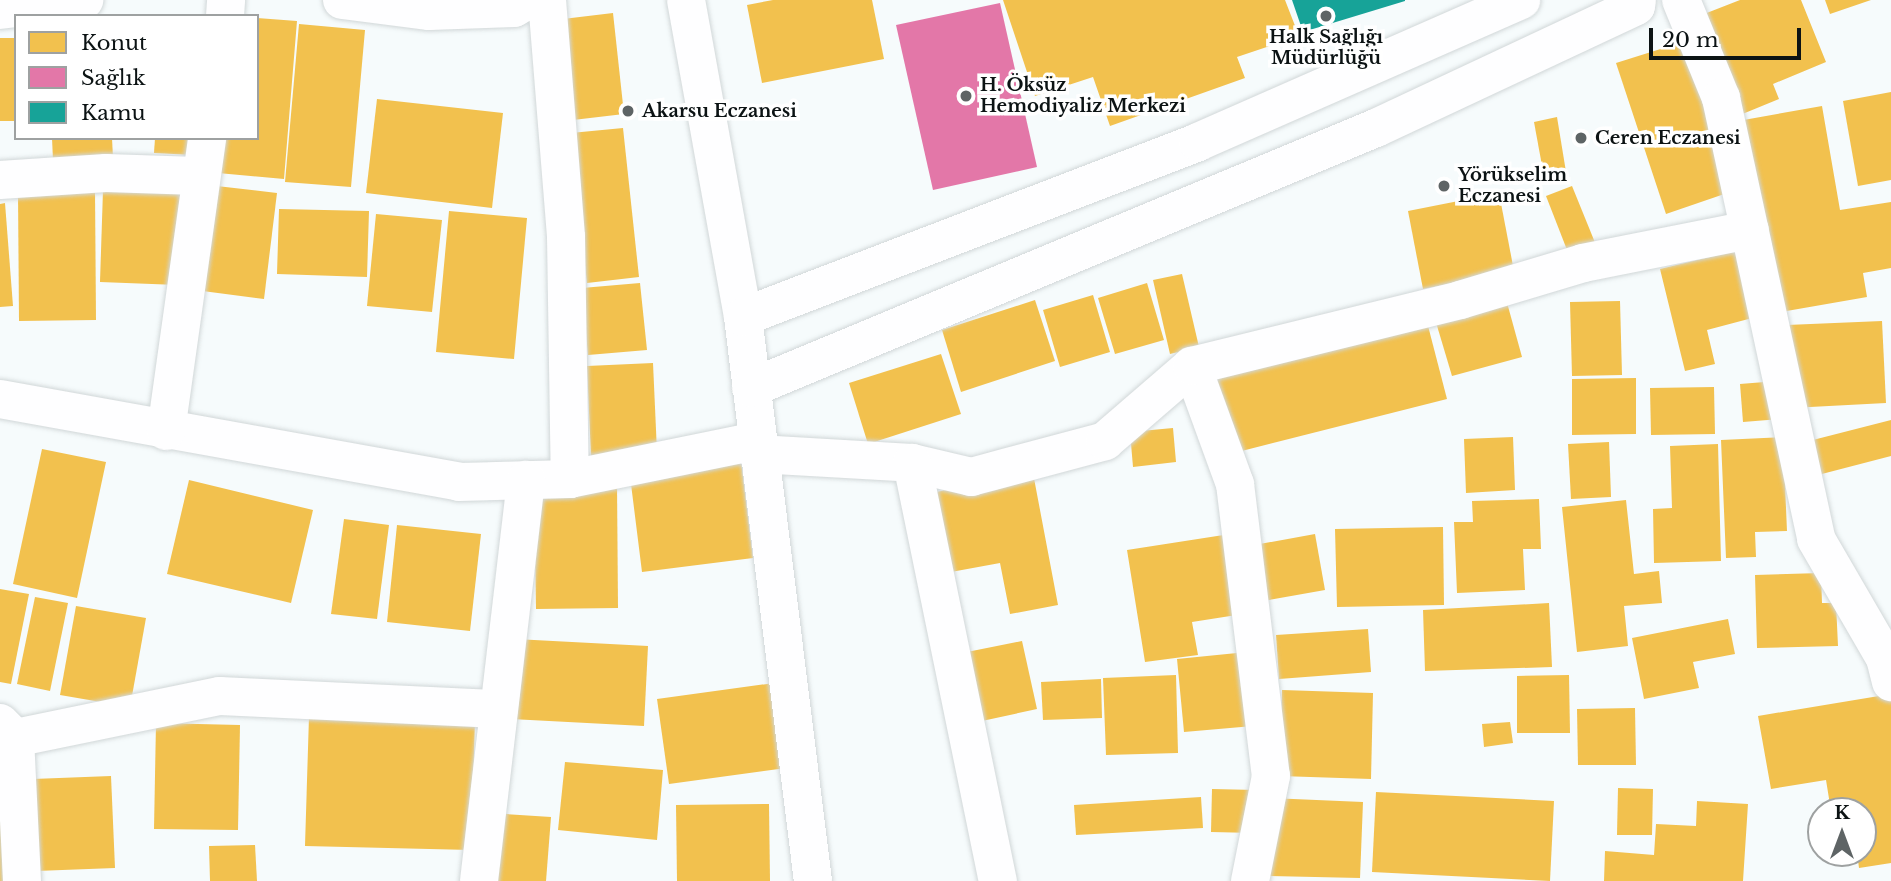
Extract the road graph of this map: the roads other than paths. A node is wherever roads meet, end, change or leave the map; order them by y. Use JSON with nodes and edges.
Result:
{"nodes":[{"id":1,"x":84,"y":0,"type":"edge"},
{"id":2,"x":342,"y":0,"type":"edge"},
{"id":3,"x":528,"y":0,"type":"edge"},
{"id":4,"x":547,"y":0,"type":"edge"},
{"id":5,"x":686,"y":0,"type":"edge"},
{"id":6,"x":1521,"y":0,"type":"edge"},
{"id":7,"x":1637,"y":0,"type":"edge"},
{"id":8,"x":1681,"y":0,"type":"edge"},
{"id":9,"x":0,"y":10,"type":"edge"},
{"id":10,"x":207,"y":140,"type":"edge"},
{"id":11,"x":198,"y":176,"type":"junction"},
{"id":12,"x":0,"y":180,"type":"edge"},
{"id":13,"x":1750,"y":230,"type":"junction"},
{"id":14,"x":743,"y":317,"type":"junction"},
{"id":15,"x":1192,"y":366,"type":"junction"},
{"id":16,"x":751,"y":388,"type":"junction"},
{"id":17,"x":0,"y":399,"type":"edge"},
{"id":18,"x":166,"y":431,"type":"junction"},
{"id":19,"x":758,"y":448,"type":"junction"},
{"id":20,"x":912,"y":463,"type":"junction"},
{"id":21,"x":570,"y":478,"type":"junction"},
{"id":22,"x":526,"y":480,"type":"junction"},
{"id":23,"x":1889,"y":665,"type":"edge"},
{"id":24,"x":499,"y":709,"type":"junction"},
{"id":25,"x":8,"y":731,"type":"edge"},
{"id":26,"x":22,"y":881,"type":"edge"},
{"id":27,"x":479,"y":881,"type":"edge"},
{"id":28,"x":813,"y":881,"type":"edge"},
{"id":29,"x":998,"y":881,"type":"edge"},
{"id":30,"x":1250,"y":881,"type":"edge"}],
"edges":[{"from":1,"to":9,"type":"street"},
{"from":2,"to":3,"type":"street"},
{"from":4,"to":21,"type":"street"},
{"from":5,"to":14,"type":"street"},
{"from":6,"to":14,"type":"street"},
{"from":7,"to":16,"type":"street"},
{"from":8,"to":13,"type":"street"},
{"from":10,"to":11,"type":"street"},
{"from":11,"to":12,"type":"street"},
{"from":11,"to":18,"type":"street"},
{"from":13,"to":15,"type":"street"},
{"from":13,"to":23,"type":"street"},
{"from":14,"to":16,"type":"street"},
{"from":15,"to":20,"type":"street"},
{"from":15,"to":30,"type":"street"},
{"from":16,"to":19,"type":"street"},
{"from":17,"to":18,"type":"street"},
{"from":18,"to":22,"type":"street"},
{"from":19,"to":20,"type":"street"},
{"from":19,"to":21,"type":"street"},
{"from":19,"to":28,"type":"street"},
{"from":20,"to":29,"type":"street"},
{"from":21,"to":22,"type":"street"},
{"from":22,"to":24,"type":"street"},
{"from":24,"to":25,"type":"street"},
{"from":24,"to":27,"type":"street"},
{"from":25,"to":26,"type":"street"}]}
